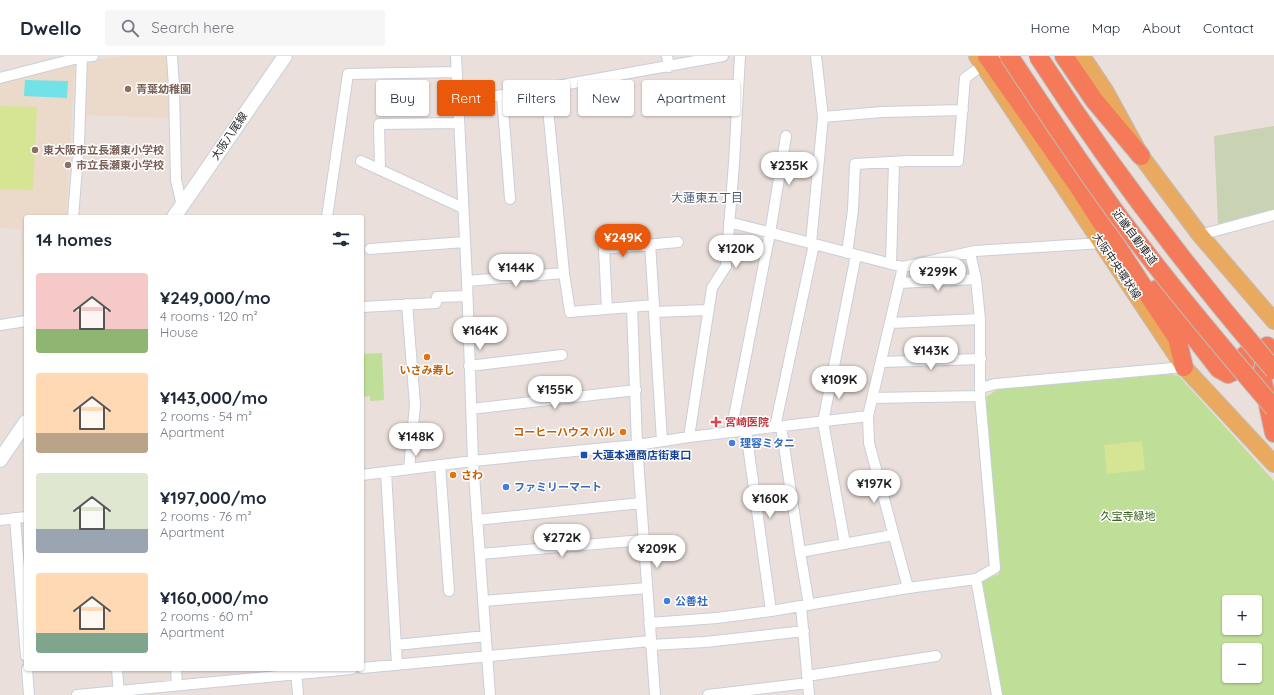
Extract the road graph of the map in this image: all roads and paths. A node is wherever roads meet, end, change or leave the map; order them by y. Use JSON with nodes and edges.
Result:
{"nodes":[{"id":1,"x":93,"y":56,"type":"edge"},
{"id":2,"x":172,"y":56,"type":"edge"},
{"id":3,"x":285,"y":56,"type":"edge"},
{"id":4,"x":456,"y":56,"type":"edge"},
{"id":5,"x":667,"y":56,"type":"edge"},
{"id":6,"x":723,"y":56,"type":"edge"},
{"id":7,"x":740,"y":56,"type":"edge"},
{"id":8,"x":816,"y":56,"type":"edge"},
{"id":9,"x":1010,"y":56,"type":"edge"},
{"id":10,"x":1038,"y":56,"type":"edge"},
{"id":11,"x":1064,"y":56,"type":"edge"},
{"id":12,"x":1082,"y":56,"type":"edge"},
{"id":13,"x":82,"y":57,"type":"edge"},
{"id":14,"x":982,"y":59,"type":"edge"},
{"id":15,"x":669,"y":67,"type":"junction"},
{"id":16,"x":457,"y":72,"type":"junction"},
{"id":17,"x":0,"y":78,"type":"edge"},
{"id":18,"x":457,"y":80,"type":"edge"},
{"id":19,"x":570,"y":84,"type":"edge"},
{"id":20,"x":502,"y":95,"type":"joint"},
{"id":21,"x":495,"y":96,"type":"edge"},
{"id":22,"x":963,"y":110,"type":"junction"},
{"id":23,"x":459,"y":116,"type":"edge"},
{"id":24,"x":549,"y":116,"type":"edge"},
{"id":25,"x":824,"y":118,"type":"junction"},
{"id":26,"x":459,"y":123,"type":"junction"},
{"id":27,"x":786,"y":136,"type":"dead end"},
{"id":28,"x":1141,"y":156,"type":"junction"},
{"id":29,"x":361,"y":160,"type":"dead end"},
{"id":30,"x":894,"y":162,"type":"junction"},
{"id":31,"x":380,"y":170,"type":"junction"},
{"id":32,"x":1078,"y":186,"type":"junction"},
{"id":33,"x":510,"y":199,"type":"dead end"},
{"id":34,"x":463,"y":208,"type":"junction"},
{"id":35,"x":178,"y":211,"type":"edge"},
{"id":36,"x":73,"y":215,"type":"edge"},
{"id":37,"x":327,"y":215,"type":"edge"},
{"id":38,"x":1274,"y":215,"type":"edge"},
{"id":39,"x":728,"y":222,"type":"junction"},
{"id":40,"x":770,"y":233,"type":"junction"},
{"id":41,"x":1200,"y":234,"type":"junction"},
{"id":42,"x":465,"y":242,"type":"junction"},
{"id":43,"x":678,"y":242,"type":"dead end"},
{"id":44,"x":1102,"y":243,"type":"junction"},
{"id":45,"x":650,"y":244,"type":"junction"},
{"id":46,"x":812,"y":244,"type":"junction"},
{"id":47,"x":370,"y":249,"type":"dead end"},
{"id":48,"x":970,"y":253,"type":"junction"},
{"id":49,"x":851,"y":254,"type":"junction"},
{"id":50,"x":891,"y":264,"type":"junction"},
{"id":51,"x":903,"y":267,"type":"junction"},
{"id":52,"x":564,"y":273,"type":"junction"},
{"id":53,"x":976,"y":279,"type":"junction"},
{"id":54,"x":466,"y":281,"type":"junction"},
{"id":55,"x":899,"y":283,"type":"junction"},
{"id":56,"x":467,"y":296,"type":"junction"},
{"id":57,"x":407,"y":304,"type":"junction"},
{"id":58,"x":364,"y":307,"type":"edge"},
{"id":59,"x":632,"y":307,"type":"junction"},
{"id":60,"x":607,"y":309,"type":"junction"},
{"id":61,"x":654,"y":309,"type":"junction"},
{"id":62,"x":708,"y":310,"type":"junction"},
{"id":63,"x":980,"y":319,"type":"junction"},
{"id":64,"x":1274,"y":320,"type":"edge"},
{"id":65,"x":24,"y":321,"type":"edge"},
{"id":66,"x":890,"y":323,"type":"junction"},
{"id":67,"x":0,"y":325,"type":"edge"},
{"id":68,"x":1267,"y":346,"type":"dead end"},
{"id":69,"x":562,"y":355,"type":"dead end"},
{"id":70,"x":1245,"y":355,"type":"dead end"},
{"id":71,"x":981,"y":359,"type":"junction"},
{"id":72,"x":881,"y":362,"type":"junction"},
{"id":73,"x":470,"y":366,"type":"junction"},
{"id":74,"x":1184,"y":368,"type":"junction"},
{"id":75,"x":1274,"y":370,"type":"edge"},
{"id":76,"x":636,"y":390,"type":"junction"},
{"id":77,"x":981,"y":392,"type":"junction"},
{"id":78,"x":873,"y":398,"type":"junction"},
{"id":79,"x":1274,"y":408,"type":"edge"},
{"id":80,"x":471,"y":409,"type":"junction"},
{"id":81,"x":868,"y":416,"type":"junction"},
{"id":82,"x":823,"y":422,"type":"junction"},
{"id":83,"x":24,"y":425,"type":"edge"},
{"id":84,"x":778,"y":427,"type":"junction"},
{"id":85,"x":746,"y":431,"type":"junction"},
{"id":86,"x":731,"y":432,"type":"junction"},
{"id":87,"x":1273,"y":432,"type":"edge"},
{"id":88,"x":689,"y":437,"type":"junction"},
{"id":89,"x":662,"y":441,"type":"junction"},
{"id":90,"x":637,"y":445,"type":"junction"},
{"id":91,"x":0,"y":460,"type":"edge"},
{"id":92,"x":473,"y":461,"type":"junction"},
{"id":93,"x":1274,"y":464,"type":"edge"},
{"id":94,"x":440,"y":465,"type":"junction"},
{"id":95,"x":409,"y":469,"type":"junction"},
{"id":96,"x":386,"y":472,"type":"junction"},
{"id":97,"x":364,"y":475,"type":"edge"},
{"id":98,"x":641,"y":503,"type":"junction"},
{"id":99,"x":24,"y":516,"type":"edge"},
{"id":100,"x":15,"y":518,"type":"junction"},
{"id":101,"x":0,"y":520,"type":"edge"},
{"id":102,"x":477,"y":520,"type":"junction"},
{"id":103,"x":893,"y":535,"type":"junction"},
{"id":104,"x":644,"y":540,"type":"junction"},
{"id":105,"x":845,"y":544,"type":"junction"},
{"id":106,"x":800,"y":552,"type":"junction"},
{"id":107,"x":480,"y":554,"type":"junction"},
{"id":108,"x":976,"y":579,"type":"junction"},
{"id":109,"x":647,"y":588,"type":"junction"},
{"id":110,"x":908,"y":588,"type":"junction"},
{"id":111,"x":449,"y":591,"type":"dead end"},
{"id":112,"x":483,"y":601,"type":"junction"},
{"id":113,"x":805,"y":606,"type":"junction"},
{"id":114,"x":771,"y":611,"type":"junction"},
{"id":115,"x":649,"y":623,"type":"junction"},
{"id":116,"x":24,"y":631,"type":"edge"},
{"id":117,"x":804,"y":632,"type":"junction"},
{"id":118,"x":486,"y":636,"type":"junction"},
{"id":119,"x":650,"y":643,"type":"junction"},
{"id":120,"x":396,"y":645,"type":"junction"},
{"id":121,"x":487,"y":656,"type":"junction"},
{"id":122,"x":936,"y":656,"type":"dead end"},
{"id":123,"x":397,"y":665,"type":"junction"},
{"id":124,"x":364,"y":668,"type":"edge"},
{"id":125,"x":27,"y":671,"type":"edge"},
{"id":126,"x":117,"y":671,"type":"edge"},
{"id":127,"x":176,"y":671,"type":"edge"},
{"id":128,"x":236,"y":671,"type":"edge"},
{"id":129,"x":313,"y":671,"type":"edge"},
{"id":130,"x":296,"y":672,"type":"edge"},
{"id":131,"x":807,"y":679,"type":"junction"},
{"id":132,"x":237,"y":680,"type":"junction"},
{"id":133,"x":177,"y":685,"type":"junction"},
{"id":134,"x":119,"y":693,"type":"edge"},
{"id":135,"x":29,"y":695,"type":"edge"},
{"id":136,"x":77,"y":695,"type":"edge"},
{"id":137,"x":298,"y":695,"type":"edge"},
{"id":138,"x":490,"y":695,"type":"edge"},
{"id":139,"x":655,"y":695,"type":"edge"},
{"id":140,"x":708,"y":695,"type":"edge"},
{"id":141,"x":809,"y":695,"type":"edge"},
{"id":142,"x":995,"y":695,"type":"edge"}],
"edges":[{"from":1,"to":13,"type":"street"},
{"from":2,"to":35,"type":"street"},
{"from":3,"to":35,"type":"main road","name":"大阪八尾線"},
{"from":4,"to":16,"type":"street"},
{"from":5,"to":15,"type":"street"},
{"from":6,"to":15,"type":"street"},
{"from":7,"to":39,"type":"street"},
{"from":8,"to":25,"type":"street"},
{"from":9,"to":79,"type":"highway","name":"近畿自動車道","bridge":true},
{"from":10,"to":75,"type":"highway","bridge":true},
{"from":11,"to":28,"type":"highway"},
{"from":12,"to":28,"type":"main road"},
{"from":13,"to":17,"type":"street"},
{"from":13,"to":36,"type":"street"},
{"from":14,"to":22,"type":"street"},
{"from":14,"to":32,"type":"highway"},
{"from":14,"to":44,"type":"main road","name":"大阪中央環状線"},
{"from":15,"to":19,"type":"street"},
{"from":16,"to":18,"type":"street"},
{"from":16,"to":37,"type":"street"},
{"from":20,"to":21,"type":"street"},
{"from":20,"to":33,"type":"street"},
{"from":22,"to":25,"type":"street"},
{"from":22,"to":30,"type":"street"},
{"from":23,"to":26,"type":"street"},
{"from":24,"to":52,"type":"street"},
{"from":25,"to":46,"type":"street"},
{"from":26,"to":31,"type":"street"},
{"from":26,"to":34,"type":"street"},
{"from":27,"to":40,"type":"street"},
{"from":28,"to":41,"type":"main road"},
{"from":29,"to":31,"type":"street"},
{"from":30,"to":49,"type":"street"},
{"from":30,"to":50,"type":"street"},
{"from":31,"to":34,"type":"street"},
{"from":32,"to":70,"type":"highway"},
{"from":32,"to":74,"type":"highway"},
{"from":34,"to":42,"type":"street"},
{"from":38,"to":41,"type":"street"},
{"from":39,"to":40,"type":"street"},
{"from":39,"to":62,"type":"street"},
{"from":40,"to":46,"type":"street"},
{"from":40,"to":86,"type":"street"},
{"from":41,"to":64,"type":"main road"},
{"from":42,"to":47,"type":"street"},
{"from":42,"to":54,"type":"street"},
{"from":43,"to":45,"type":"street"},
{"from":44,"to":48,"type":"street"},
{"from":44,"to":74,"type":"main road","name":"大阪中央環状線"},
{"from":45,"to":60,"type":"street"},
{"from":45,"to":61,"type":"street"},
{"from":46,"to":49,"type":"street"},
{"from":46,"to":84,"type":"street"},
{"from":48,"to":51,"type":"street"},
{"from":48,"to":53,"type":"street"},
{"from":49,"to":50,"type":"street"},
{"from":49,"to":82,"type":"street"},
{"from":50,"to":51,"type":"street"},
{"from":51,"to":55,"type":"street"},
{"from":52,"to":54,"type":"street"},
{"from":52,"to":60,"type":"street"},
{"from":53,"to":55,"type":"street"},
{"from":53,"to":63,"type":"street"},
{"from":54,"to":56,"type":"street"},
{"from":55,"to":66,"type":"street"},
{"from":56,"to":57,"type":"street"},
{"from":56,"to":73,"type":"street"},
{"from":57,"to":58,"type":"street"},
{"from":57,"to":95,"type":"street"},
{"from":59,"to":60,"type":"street"},
{"from":59,"to":61,"type":"street"},
{"from":59,"to":76,"type":"street"},
{"from":61,"to":62,"type":"street"},
{"from":61,"to":89,"type":"street"},
{"from":62,"to":88,"type":"street"},
{"from":63,"to":66,"type":"street"},
{"from":63,"to":71,"type":"street"},
{"from":65,"to":67,"type":"street"},
{"from":66,"to":72,"type":"street"},
{"from":68,"to":87,"type":"highway"},
{"from":69,"to":73,"type":"street"},
{"from":71,"to":72,"type":"street"},
{"from":71,"to":77,"type":"street"},
{"from":72,"to":78,"type":"street"},
{"from":73,"to":80,"type":"street"},
{"from":74,"to":77,"type":"street"},
{"from":74,"to":93,"type":"main road","name":"大阪中央環状線"},
{"from":76,"to":80,"type":"street"},
{"from":76,"to":90,"type":"street"},
{"from":77,"to":78,"type":"street"},
{"from":77,"to":108,"type":"street"},
{"from":78,"to":81,"type":"street"},
{"from":80,"to":92,"type":"street"},
{"from":81,"to":82,"type":"street"},
{"from":81,"to":103,"type":"street"},
{"from":82,"to":84,"type":"street"},
{"from":82,"to":105,"type":"street"},
{"from":83,"to":91,"type":"main road"},
{"from":84,"to":85,"type":"street"},
{"from":84,"to":106,"type":"street"},
{"from":85,"to":86,"type":"street"},
{"from":85,"to":114,"type":"street"},
{"from":86,"to":88,"type":"street"},
{"from":88,"to":89,"type":"street"},
{"from":89,"to":90,"type":"street"},
{"from":90,"to":92,"type":"street"},
{"from":90,"to":98,"type":"street"},
{"from":92,"to":94,"type":"street"},
{"from":92,"to":102,"type":"street"},
{"from":94,"to":95,"type":"street"},
{"from":94,"to":111,"type":"street"},
{"from":95,"to":96,"type":"street"},
{"from":96,"to":97,"type":"street"},
{"from":96,"to":120,"type":"street"},
{"from":98,"to":102,"type":"street"},
{"from":98,"to":104,"type":"street"},
{"from":99,"to":100,"type":"street"},
{"from":100,"to":101,"type":"street"},
{"from":100,"to":116,"type":"street"},
{"from":102,"to":107,"type":"street"},
{"from":103,"to":105,"type":"street"},
{"from":103,"to":110,"type":"street"},
{"from":104,"to":107,"type":"street"},
{"from":104,"to":109,"type":"street"},
{"from":105,"to":106,"type":"street"},
{"from":106,"to":113,"type":"street"},
{"from":107,"to":112,"type":"street"},
{"from":108,"to":110,"type":"street"},
{"from":108,"to":142,"type":"street"},
{"from":109,"to":112,"type":"street"},
{"from":109,"to":115,"type":"street"},
{"from":110,"to":113,"type":"street"},
{"from":112,"to":118,"type":"street"},
{"from":113,"to":114,"type":"street"},
{"from":113,"to":117,"type":"street"},
{"from":114,"to":115,"type":"street"},
{"from":115,"to":119,"type":"street"},
{"from":117,"to":119,"type":"street"},
{"from":117,"to":131,"type":"street"},
{"from":118,"to":120,"type":"street"},
{"from":118,"to":121,"type":"street"},
{"from":119,"to":121,"type":"street"},
{"from":119,"to":139,"type":"street"},
{"from":120,"to":123,"type":"street"},
{"from":121,"to":123,"type":"street"},
{"from":121,"to":138,"type":"street"},
{"from":122,"to":131,"type":"street"},
{"from":123,"to":124,"type":"street"},
{"from":125,"to":135,"type":"street"},
{"from":126,"to":134,"type":"street"},
{"from":127,"to":133,"type":"street"},
{"from":128,"to":132,"type":"street"},
{"from":129,"to":130,"type":"street"},
{"from":130,"to":132,"type":"street"},
{"from":130,"to":137,"type":"street"},
{"from":131,"to":140,"type":"street"},
{"from":131,"to":141,"type":"street"},
{"from":132,"to":133,"type":"street"},
{"from":133,"to":134,"type":"street"},
{"from":134,"to":136,"type":"street"}]}
